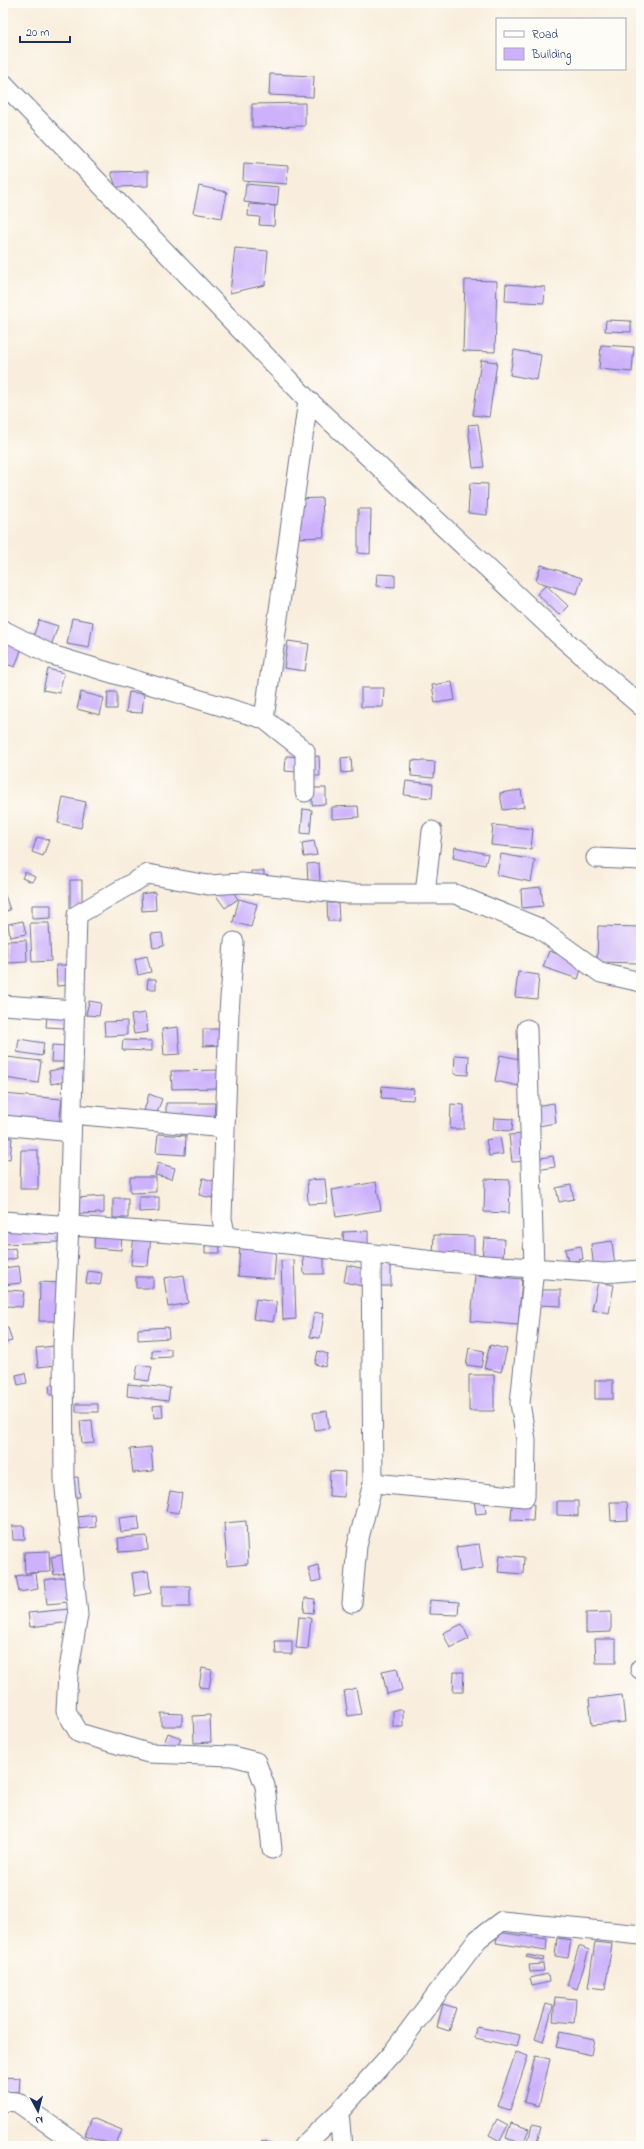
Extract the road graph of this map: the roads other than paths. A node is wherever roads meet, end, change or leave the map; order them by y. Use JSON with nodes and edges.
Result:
{"nodes":[{"id":1,"x":3,"y":83,"type":"edge"},
{"id":2,"x":308,"y":400,"type":"junction"},
{"id":3,"x":3,"y":630,"type":"edge"},
{"id":4,"x":641,"y":706,"type":"edge"},
{"id":5,"x":264,"y":719,"type":"junction"},
{"id":6,"x":305,"y":792,"type":"dead end"},
{"id":7,"x":432,"y":831,"type":"dead end"},
{"id":8,"x":596,"y":858,"type":"dead end"},
{"id":9,"x":641,"y":860,"type":"edge"},
{"id":10,"x":425,"y":894,"type":"junction"},
{"id":11,"x":234,"y":942,"type":"dead end"},
{"id":12,"x":641,"y":982,"type":"edge"},
{"id":13,"x":3,"y":1005,"type":"edge"},
{"id":14,"x":75,"y":1010,"type":"junction"},
{"id":15,"x":527,"y":1029,"type":"dead end"},
{"id":16,"x":72,"y":1123,"type":"junction"},
{"id":17,"x":3,"y":1125,"type":"edge"},
{"id":18,"x":225,"y":1128,"type":"junction"},
{"id":19,"x":3,"y":1221,"type":"edge"},
{"id":20,"x":69,"y":1226,"type":"junction"},
{"id":21,"x":226,"y":1237,"type":"junction"},
{"id":22,"x":371,"y":1254,"type":"junction"},
{"id":23,"x":534,"y":1268,"type":"junction"},
{"id":24,"x":641,"y":1270,"type":"edge"},
{"id":25,"x":373,"y":1484,"type":"junction"},
{"id":26,"x":352,"y":1603,"type":"dead end"},
{"id":27,"x":272,"y":1849,"type":"dead end"},
{"id":28,"x":641,"y":1935,"type":"edge"},
{"id":29,"x":3,"y":2100,"type":"edge"},
{"id":30,"x":339,"y":2112,"type":"junction"},
{"id":31,"x":80,"y":2146,"type":"edge"},
{"id":32,"x":303,"y":2146,"type":"edge"},
{"id":33,"x":342,"y":2146,"type":"edge"}],
"edges":[{"from":1,"to":2,"type":"street"},
{"from":2,"to":4,"type":"street"},
{"from":2,"to":5,"type":"street"},
{"from":3,"to":5,"type":"street"},
{"from":5,"to":6,"type":"street"},
{"from":7,"to":10,"type":"street"},
{"from":8,"to":9,"type":"street"},
{"from":10,"to":12,"type":"street"},
{"from":10,"to":14,"type":"street"},
{"from":11,"to":18,"type":"street"},
{"from":13,"to":14,"type":"street"},
{"from":14,"to":16,"type":"street"},
{"from":15,"to":23,"type":"street"},
{"from":16,"to":17,"type":"street"},
{"from":16,"to":18,"type":"street"},
{"from":16,"to":20,"type":"street"},
{"from":18,"to":21,"type":"street"},
{"from":19,"to":20,"type":"street"},
{"from":20,"to":21,"type":"street"},
{"from":20,"to":27,"type":"street"},
{"from":21,"to":22,"type":"street"},
{"from":22,"to":23,"type":"street"},
{"from":22,"to":25,"type":"street"},
{"from":23,"to":24,"type":"street"},
{"from":23,"to":25,"type":"street"},
{"from":25,"to":26,"type":"street"},
{"from":28,"to":30,"type":"street"},
{"from":29,"to":31,"type":"street"},
{"from":30,"to":32,"type":"street"},
{"from":30,"to":33,"type":"street"}]}
